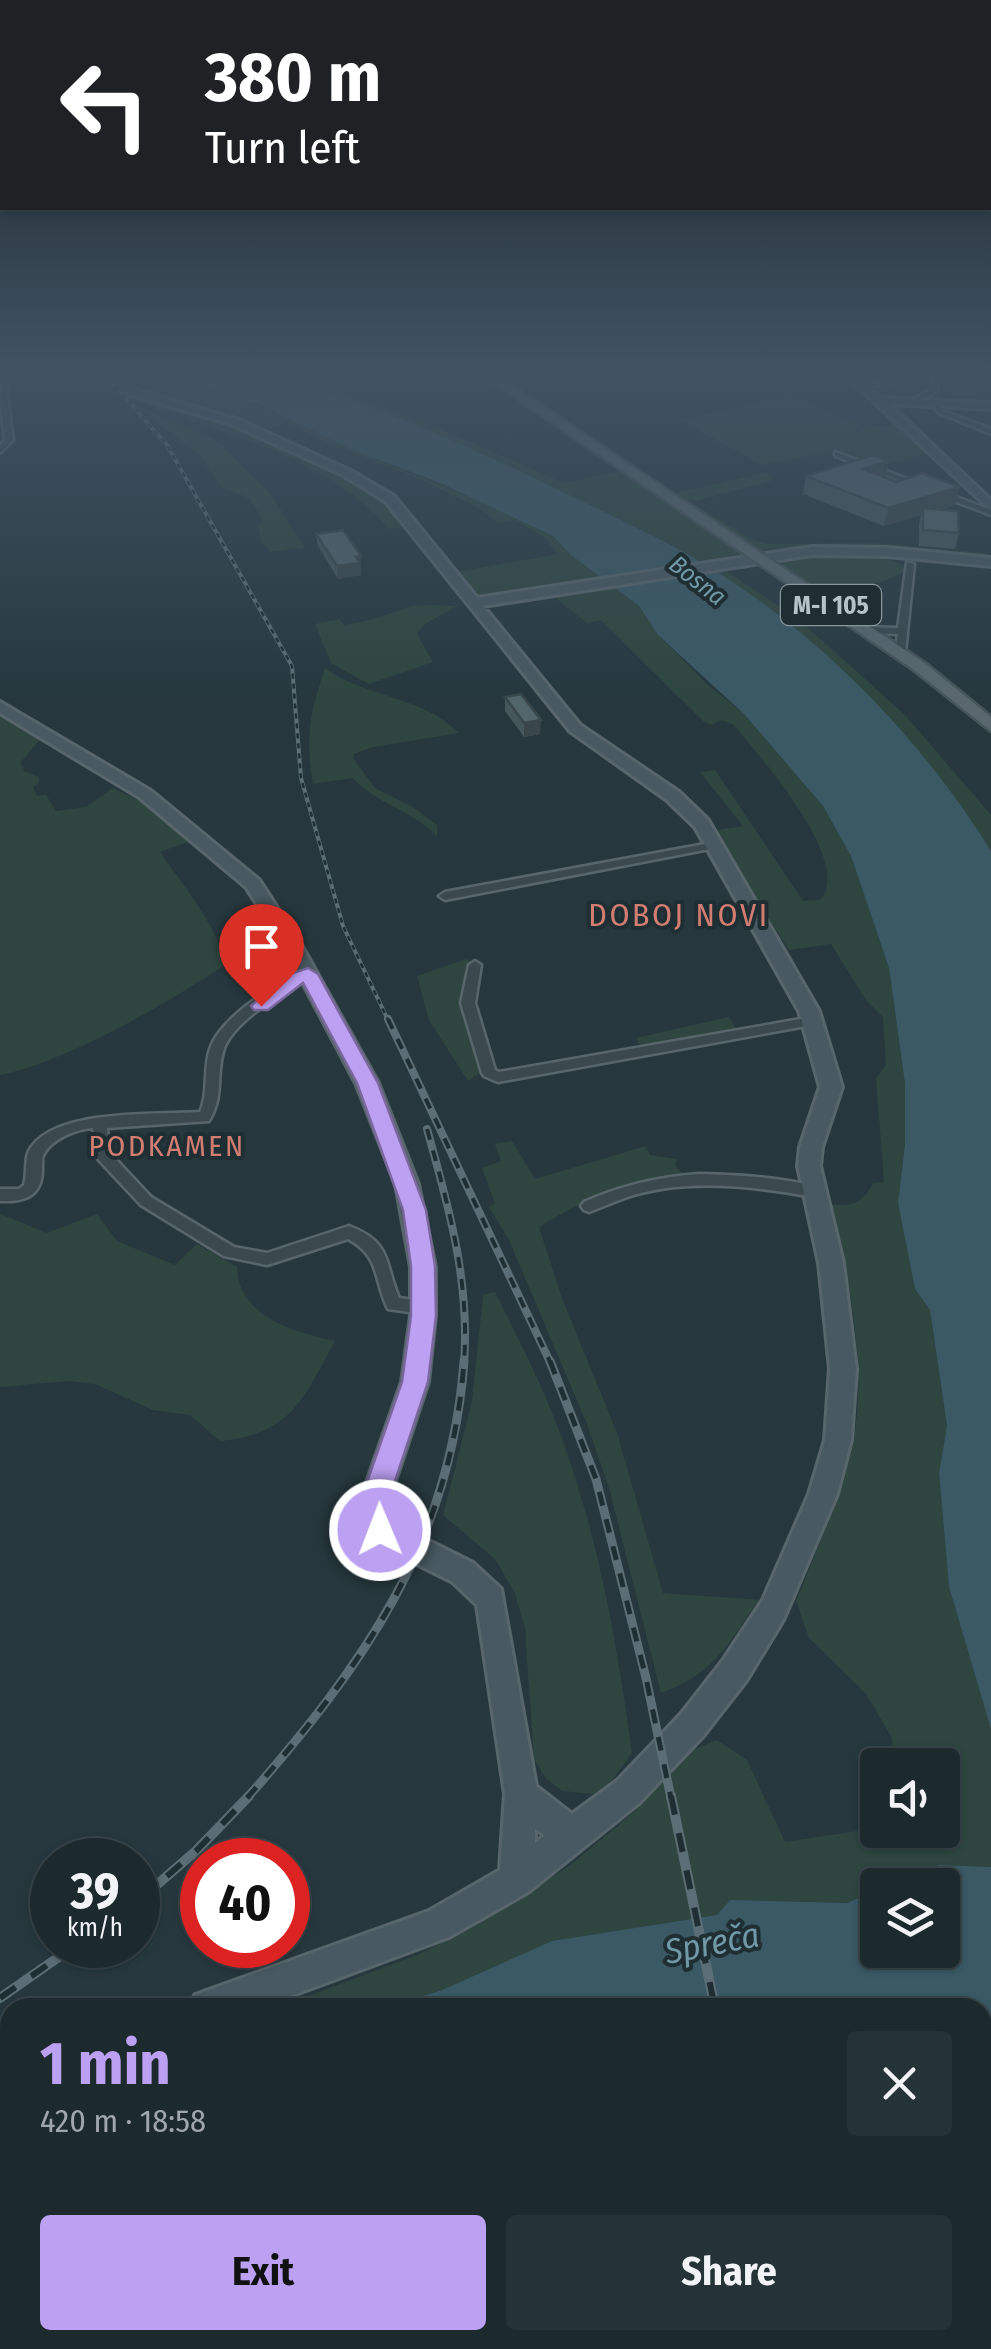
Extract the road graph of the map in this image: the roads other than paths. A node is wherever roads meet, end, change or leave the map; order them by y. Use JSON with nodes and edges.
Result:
{"nodes":[{"id":1,"x":360,"y":481,"type":"edge"},
{"id":2,"x":646,"y":481,"type":"edge"},
{"id":3,"x":911,"y":481,"type":"edge"},
{"id":4,"x":961,"y":481,"type":"edge"},
{"id":5,"x":991,"y":510,"type":"edge"},
{"id":6,"x":888,"y":552,"type":"junction"},
{"id":7,"x":929,"y":556,"type":"junction"},
{"id":8,"x":761,"y":558,"type":"junction"},
{"id":9,"x":991,"y":562,"type":"edge"},
{"id":10,"x":910,"y":564,"type":"junction"},
{"id":11,"x":474,"y":603,"type":"junction"},
{"id":12,"x":867,"y":630,"type":"junction"},
{"id":13,"x":904,"y":631,"type":"junction"},
{"id":14,"x":900,"y":653,"type":"junction"},
{"id":15,"x":0,"y":707,"type":"edge"},
{"id":16,"x":991,"y":726,"type":"edge"},
{"id":17,"x":716,"y":845,"type":"junction"},
{"id":18,"x":446,"y":896,"type":"dead end"},
{"id":19,"x":475,"y":965,"type":"dead end"},
{"id":20,"x":308,"y":974,"type":"junction"},
{"id":21,"x":812,"y":1021,"type":"junction"},
{"id":22,"x":103,"y":1123,"type":"junction"},
{"id":23,"x":813,"y":1191,"type":"junction"},
{"id":24,"x":0,"y":1195,"type":"edge"},
{"id":25,"x":589,"y":1206,"type":"dead end"},
{"id":26,"x":423,"y":1306,"type":"junction"},
{"id":27,"x":521,"y":1794,"type":"junction"},
{"id":28,"x":575,"y":1835,"type":"junction"},
{"id":29,"x":516,"y":1880,"type":"junction"},
{"id":30,"x":235,"y":1998,"type":"edge"}],
"edges":[{"from":1,"to":11,"type":"street"},
{"from":2,"to":8,"type":"main road","number":"M-I 105"},
{"from":3,"to":5,"type":"street"},
{"from":4,"to":5,"type":"street"},
{"from":6,"to":7,"type":"street"},
{"from":6,"to":8,"type":"street"},
{"from":6,"to":10,"type":"street"},
{"from":7,"to":9,"type":"street"},
{"from":7,"to":10,"type":"street"},
{"from":8,"to":11,"type":"street"},
{"from":8,"to":12,"type":"main road","number":"M-I 105"},
{"from":10,"to":13,"type":"street"},
{"from":11,"to":17,"type":"street"},
{"from":12,"to":13,"type":"street"},
{"from":12,"to":14,"type":"main road","number":"M-I 105"},
{"from":13,"to":14,"type":"street"},
{"from":14,"to":16,"type":"main road","number":"M-I 105"},
{"from":15,"to":20,"type":"street"},
{"from":17,"to":18,"type":"street"},
{"from":17,"to":21,"type":"street"},
{"from":19,"to":21,"type":"street"},
{"from":20,"to":22,"type":"street"},
{"from":20,"to":26,"type":"street"},
{"from":21,"to":23,"type":"street"},
{"from":22,"to":24,"type":"street"},
{"from":22,"to":26,"type":"street"},
{"from":23,"to":25,"type":"street"},
{"from":23,"to":28,"type":"street"},
{"from":26,"to":27,"type":"street"},
{"from":27,"to":28,"type":"street"},
{"from":27,"to":29,"type":"street"},
{"from":28,"to":29,"type":"street"},
{"from":29,"to":30,"type":"street"}]}
